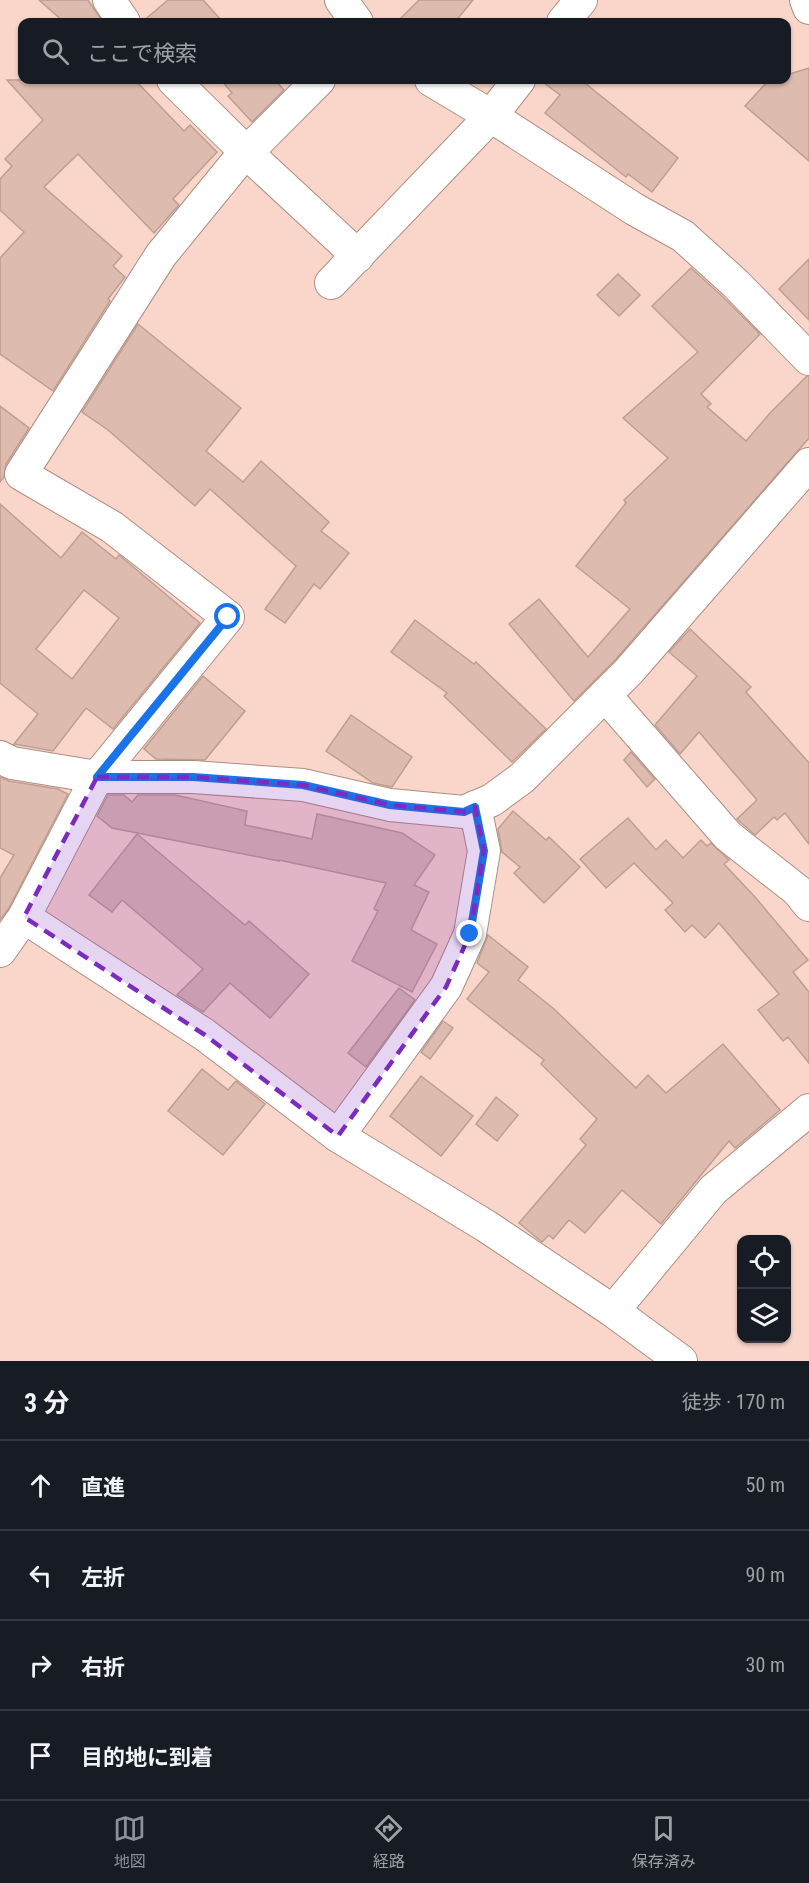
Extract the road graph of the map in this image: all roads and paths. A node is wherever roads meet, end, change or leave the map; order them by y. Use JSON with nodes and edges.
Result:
{"nodes":[{"id":1,"x":109,"y":0,"type":"edge"},
{"id":2,"x":341,"y":0,"type":"edge"},
{"id":3,"x":581,"y":0,"type":"edge"},
{"id":4,"x":806,"y":0,"type":"edge"},
{"id":5,"x":809,"y":8,"type":"edge"},
{"id":6,"x":121,"y":18,"type":"edge"},
{"id":7,"x":354,"y":18,"type":"edge"},
{"id":8,"x":566,"y":18,"type":"edge"},
{"id":9,"x":177,"y":84,"type":"edge"},
{"id":10,"x":316,"y":84,"type":"edge"},
{"id":11,"x":438,"y":84,"type":"edge"},
{"id":12,"x":516,"y":84,"type":"edge"},
{"id":13,"x":491,"y":116,"type":"junction"},
{"id":14,"x":247,"y":153,"type":"junction"},
{"id":15,"x":358,"y":256,"type":"junction"},
{"id":16,"x":331,"y":283,"type":"dead end"},
{"id":17,"x":809,"y":359,"type":"edge"},
{"id":18,"x":809,"y":464,"type":"edge"},
{"id":19,"x":10,"y":476,"type":"edge"},
{"id":20,"x":604,"y":695,"type":"junction"},
{"id":21,"x":0,"y":758,"type":"edge"},
{"id":22,"x":97,"y":777,"type":"junction"},
{"id":23,"x":475,"y":807,"type":"junction"},
{"id":24,"x":809,"y":905,"type":"edge"},
{"id":25,"x":24,"y":917,"type":"junction"},
{"id":26,"x":0,"y":951,"type":"edge"},
{"id":27,"x":809,"y":1110,"type":"edge"},
{"id":28,"x":338,"y":1136,"type":"junction"},
{"id":29,"x":613,"y":1311,"type":"junction"},
{"id":30,"x":681,"y":1361,"type":"edge"}],
"edges":[{"from":1,"to":6,"type":"street"},
{"from":2,"to":7,"type":"street"},
{"from":3,"to":8,"type":"street"},
{"from":4,"to":5,"type":"street"},
{"from":9,"to":14,"type":"street"},
{"from":10,"to":14,"type":"street"},
{"from":11,"to":13,"type":"street"},
{"from":12,"to":13,"type":"street"},
{"from":13,"to":15,"type":"street"},
{"from":13,"to":17,"type":"street"},
{"from":14,"to":15,"type":"street"},
{"from":14,"to":19,"type":"street"},
{"from":15,"to":16,"type":"street"},
{"from":18,"to":20,"type":"street"},
{"from":19,"to":22,"type":"street"},
{"from":20,"to":23,"type":"street"},
{"from":20,"to":24,"type":"street"},
{"from":21,"to":22,"type":"street"},
{"from":22,"to":23,"type":"street"},
{"from":22,"to":25,"type":"street"},
{"from":23,"to":28,"type":"street"},
{"from":25,"to":26,"type":"street"},
{"from":25,"to":28,"type":"street"},
{"from":27,"to":29,"type":"street"},
{"from":28,"to":29,"type":"street"},
{"from":29,"to":30,"type":"street"}]}
